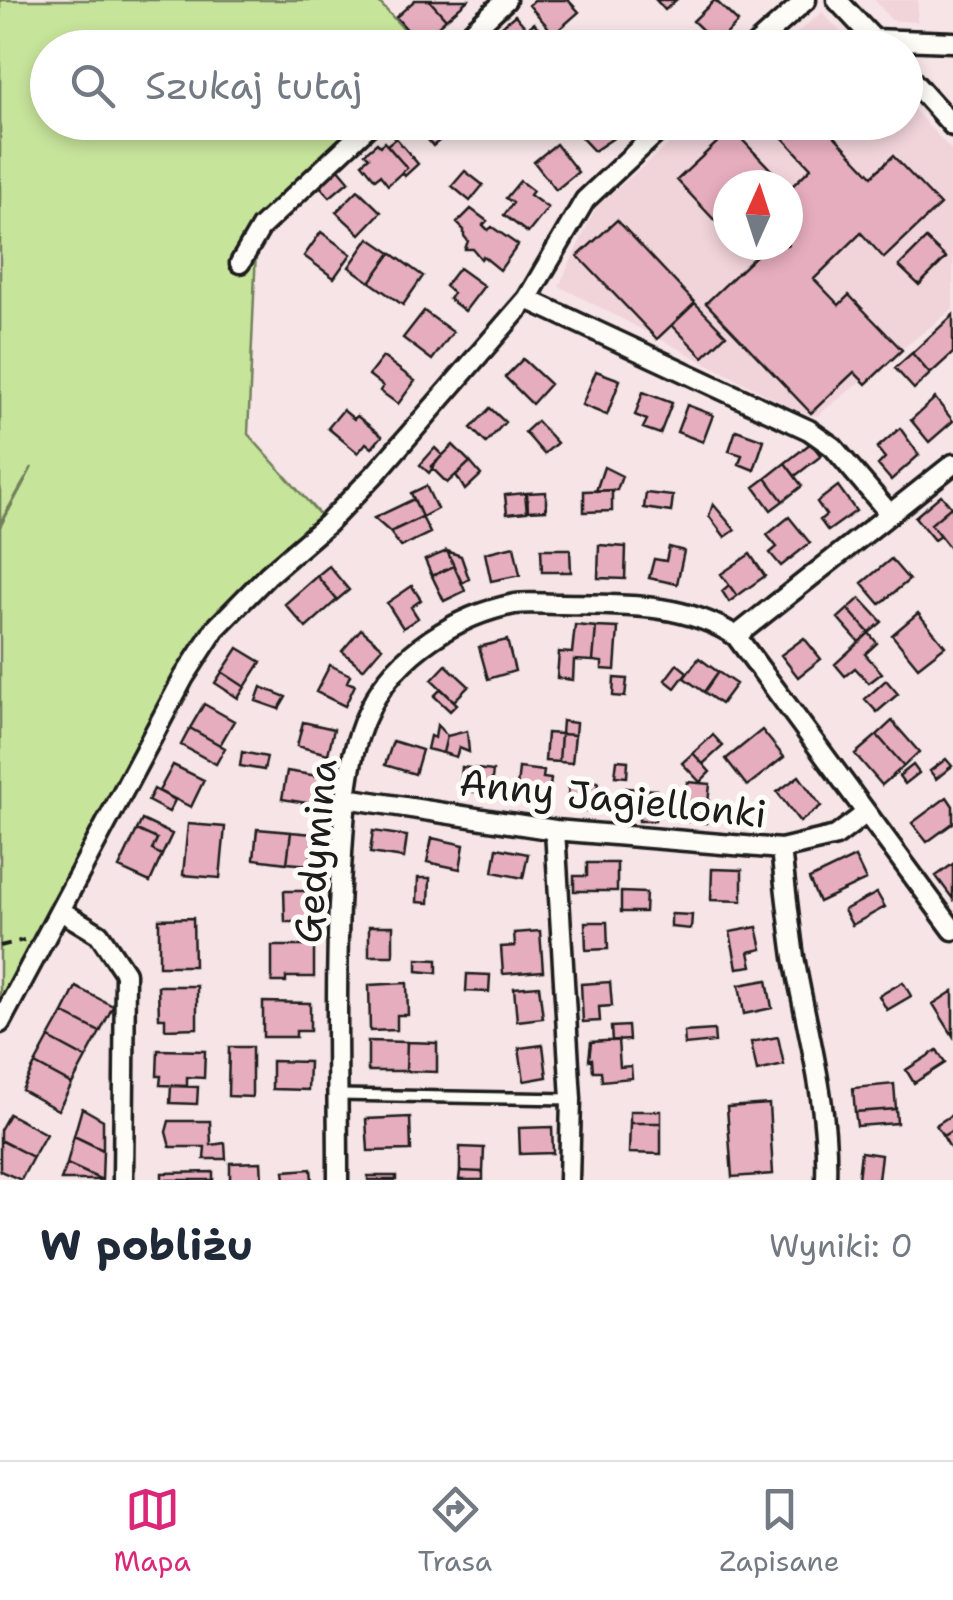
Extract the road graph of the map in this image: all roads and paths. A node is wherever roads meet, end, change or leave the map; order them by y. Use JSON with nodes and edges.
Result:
{"nodes":[{"id":1,"x":506,"y":0,"type":"edge"},
{"id":2,"x":806,"y":0,"type":"edge"},
{"id":3,"x":838,"y":0,"type":"edge"},
{"id":4,"x":474,"y":30,"type":"edge"},
{"id":5,"x":772,"y":30,"type":"edge"},
{"id":6,"x":865,"y":30,"type":"edge"},
{"id":7,"x":923,"y":42,"type":"edge"},
{"id":8,"x":953,"y":42,"type":"edge"},
{"id":9,"x":923,"y":93,"type":"edge"},
{"id":10,"x":953,"y":126,"type":"edge"},
{"id":11,"x":354,"y":140,"type":"edge"},
{"id":12,"x":649,"y":140,"type":"edge"},
{"id":13,"x":240,"y":263,"type":"dead end"},
{"id":14,"x":527,"y":299,"type":"junction"},
{"id":15,"x":952,"y":467,"type":"edge"},
{"id":16,"x":890,"y":514,"type":"junction"},
{"id":17,"x":736,"y":636,"type":"junction"},
{"id":18,"x":346,"y":798,"type":"junction"},
{"id":19,"x":866,"y":814,"type":"junction"},
{"id":20,"x":555,"y":830,"type":"junction"},
{"id":21,"x":781,"y":849,"type":"junction"},
{"id":22,"x":61,"y":912,"type":"junction"},
{"id":23,"x":953,"y":930,"type":"edge"},
{"id":24,"x":0,"y":1023,"type":"edge"},
{"id":25,"x":338,"y":1095,"type":"junction"},
{"id":26,"x":570,"y":1099,"type":"junction"},
{"id":27,"x":123,"y":1180,"type":"edge"},
{"id":28,"x":338,"y":1180,"type":"edge"},
{"id":29,"x":569,"y":1180,"type":"edge"},
{"id":30,"x":826,"y":1180,"type":"edge"}],
"edges":[{"from":1,"to":4,"type":"street"},
{"from":2,"to":5,"type":"street"},
{"from":3,"to":6,"type":"street"},
{"from":7,"to":8,"type":"street"},
{"from":9,"to":10,"type":"street"},
{"from":11,"to":13,"type":"street"},
{"from":12,"to":14,"type":"street"},
{"from":14,"to":16,"type":"street"},
{"from":14,"to":22,"type":"street"},
{"from":15,"to":16,"type":"street"},
{"from":16,"to":17,"type":"street"},
{"from":17,"to":18,"type":"street","name":"Gedymina"},
{"from":17,"to":19,"type":"street","name":"Gedymina"},
{"from":18,"to":20,"type":"street","name":"Anny Jagiellonki"},
{"from":18,"to":25,"type":"street","name":"Gedymina"},
{"from":19,"to":21,"type":"street","name":"Anny Jagiellonki"},
{"from":19,"to":23,"type":"street","name":"Gedymina"},
{"from":20,"to":21,"type":"street","name":"Anny Jagiellonki"},
{"from":20,"to":26,"type":"street"},
{"from":21,"to":30,"type":"street"},
{"from":22,"to":24,"type":"street"},
{"from":22,"to":27,"type":"street"},
{"from":25,"to":26,"type":"lane"},
{"from":25,"to":28,"type":"street","name":"Gedymina"},
{"from":26,"to":29,"type":"street"}]}
